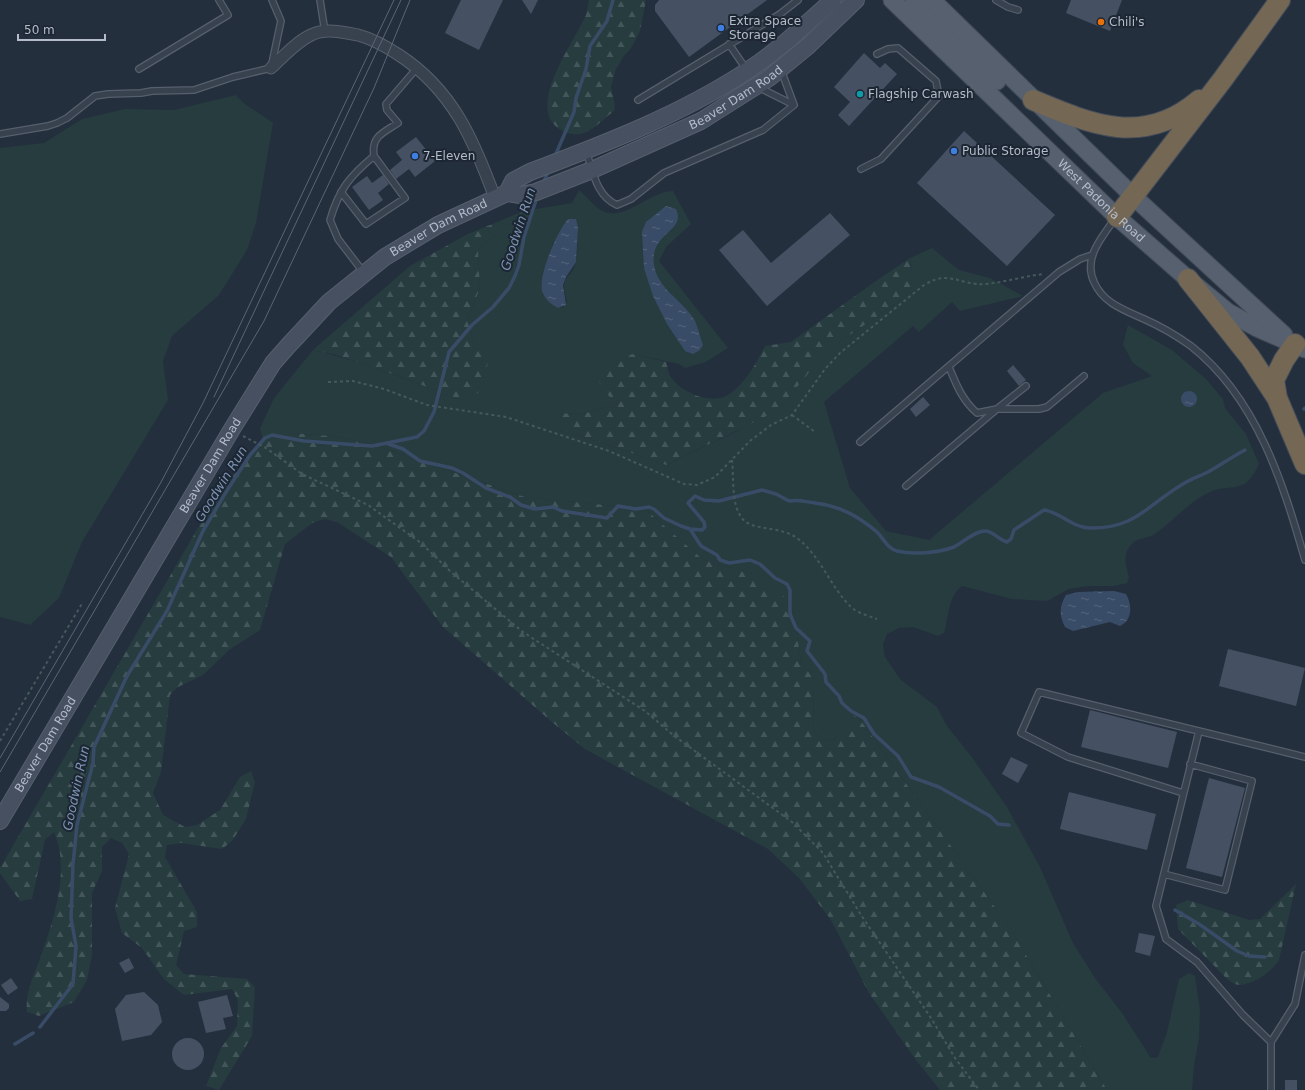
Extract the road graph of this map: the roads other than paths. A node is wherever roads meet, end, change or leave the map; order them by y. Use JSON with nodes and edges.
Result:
{"nodes":[{"id":1,"x":219,"y":0,"type":"edge"},
{"id":2,"x":272,"y":0,"type":"edge"},
{"id":3,"x":320,"y":0,"type":"edge"},
{"id":4,"x":798,"y":0,"type":"edge"},
{"id":5,"x":833,"y":0,"type":"edge"},
{"id":6,"x":856,"y":0,"type":"edge"},
{"id":7,"x":892,"y":0,"type":"edge"},
{"id":8,"x":914,"y":0,"type":"edge"},
{"id":9,"x":932,"y":0,"type":"edge"},
{"id":10,"x":996,"y":0,"type":"edge"},
{"id":11,"x":1280,"y":0,"type":"edge"},
{"id":12,"x":1018,"y":10,"type":"dead end"},
{"id":13,"x":325,"y":32,"type":"junction"},
{"id":14,"x":729,"y":44,"type":"junction"},
{"id":15,"x":877,"y":54,"type":"dead end"},
{"id":16,"x":271,"y":68,"type":"junction"},
{"id":17,"x":417,"y":68,"type":"junction"},
{"id":18,"x":780,"y":68,"type":"junction"},
{"id":19,"x":139,"y":69,"type":"dead end"},
{"id":20,"x":747,"y":71,"type":"junction"},
{"id":21,"x":1223,"y":79,"type":"junction"},
{"id":22,"x":756,"y":86,"type":"junction"},
{"id":23,"x":638,"y":100,"type":"dead end"},
{"id":24,"x":1033,"y":100,"type":"junction"},
{"id":25,"x":794,"y":105,"type":"junction"},
{"id":26,"x":0,"y":134,"type":"edge"},
{"id":27,"x":580,"y":153,"type":"junction"},
{"id":28,"x":374,"y":156,"type":"junction"},
{"id":29,"x":860,"y":169,"type":"dead end"},
{"id":30,"x":592,"y":170,"type":"junction"},
{"id":31,"x":341,"y":192,"type":"junction"},
{"id":32,"x":507,"y":196,"type":"junction"},
{"id":33,"x":1133,"y":196,"type":"junction"},
{"id":34,"x":1117,"y":217,"type":"junction"},
{"id":35,"x":1092,"y":255,"type":"junction"},
{"id":36,"x":364,"y":273,"type":"junction"},
{"id":37,"x":1188,"y":279,"type":"junction"},
{"id":38,"x":1300,"y":347,"type":"edge"},
{"id":39,"x":949,"y":367,"type":"junction"},
{"id":40,"x":1084,"y":376,"type":"dead end"},
{"id":41,"x":1026,"y":386,"type":"dead end"},
{"id":42,"x":1277,"y":398,"type":"junction"},
{"id":43,"x":997,"y":409,"type":"junction"},
{"id":44,"x":860,"y":442,"type":"dead end"},
{"id":45,"x":1305,"y":464,"type":"edge"},
{"id":46,"x":906,"y":486,"type":"dead end"},
{"id":47,"x":1305,"y":560,"type":"edge"},
{"id":48,"x":1199,"y":731,"type":"junction"},
{"id":49,"x":1305,"y":757,"type":"edge"},
{"id":50,"x":1190,"y":764,"type":"junction"},
{"id":51,"x":1183,"y":794,"type":"junction"},
{"id":52,"x":0,"y":822,"type":"edge"},
{"id":53,"x":1164,"y":874,"type":"junction"},
{"id":54,"x":1305,"y":955,"type":"edge"},
{"id":55,"x":1271,"y":1042,"type":"junction"},
{"id":56,"x":1271,"y":1090,"type":"edge"}],
"edges":[{"from":1,"to":19,"type":"lane"},
{"from":2,"to":16,"type":"lane"},
{"from":3,"to":13,"type":"lane"},
{"from":4,"to":14,"type":"lane"},
{"from":5,"to":20,"type":"main road","name":"Beaver Dam Road"},
{"from":6,"to":18,"type":"main road","name":"Beaver Dam Road"},
{"from":7,"to":34,"type":"main road","name":"West Padonia Road"},
{"from":8,"to":33,"type":"main road"},
{"from":9,"to":24,"type":"main road","name":"West Padonia Road"},
{"from":10,"to":12,"type":"lane"},
{"from":11,"to":21,"type":"highway"},
{"from":13,"to":16,"type":"street"},
{"from":13,"to":17,"type":"street"},
{"from":14,"to":20,"type":"lane"},
{"from":14,"to":23,"type":"lane"},
{"from":15,"to":29,"type":"lane"},
{"from":16,"to":26,"type":"lane"},
{"from":17,"to":28,"type":"lane"},
{"from":17,"to":32,"type":"street"},
{"from":18,"to":22,"type":"main road","name":"Beaver Dam Road"},
{"from":18,"to":25,"type":"lane"},
{"from":20,"to":27,"type":"main road","name":"Beaver Dam Road"},
{"from":21,"to":24,"type":"highway"},
{"from":21,"to":33,"type":"highway"},
{"from":22,"to":25,"type":"lane"},
{"from":22,"to":30,"type":"main road","name":"Beaver Dam Road"},
{"from":24,"to":33,"type":"main road","name":"West Padonia Road"},
{"from":25,"to":30,"type":"lane"},
{"from":27,"to":30,"type":"lane"},
{"from":27,"to":32,"type":"main road","name":"Beaver Dam Road"},
{"from":28,"to":31,"type":"lane"},
{"from":28,"to":31,"type":"lane"},
{"from":30,"to":32,"type":"main road","name":"Beaver Dam Road"},
{"from":31,"to":36,"type":"lane"},
{"from":32,"to":36,"type":"main road","name":"Beaver Dam Road"},
{"from":33,"to":34,"type":"highway"},
{"from":33,"to":38,"type":"main road","name":"West Padonia Road"},
{"from":34,"to":35,"type":"lane"},
{"from":34,"to":37,"type":"main road","name":"West Padonia Road"},
{"from":35,"to":39,"type":"lane"},
{"from":35,"to":47,"type":"lane"},
{"from":36,"to":52,"type":"main road","name":"Beaver Dam Road"},
{"from":37,"to":38,"type":"main road","name":"West Padonia Road"},
{"from":37,"to":42,"type":"highway"},
{"from":38,"to":42,"type":"highway"},
{"from":39,"to":43,"type":"lane"},
{"from":39,"to":44,"type":"lane"},
{"from":40,"to":43,"type":"lane"},
{"from":41,"to":43,"type":"lane"},
{"from":42,"to":45,"type":"highway"},
{"from":43,"to":46,"type":"lane"},
{"from":48,"to":49,"type":"lane"},
{"from":48,"to":50,"type":"lane"},
{"from":48,"to":51,"type":"lane"},
{"from":50,"to":51,"type":"lane"},
{"from":50,"to":53,"type":"lane"},
{"from":51,"to":53,"type":"lane"},
{"from":53,"to":55,"type":"lane"},
{"from":54,"to":55,"type":"lane"},
{"from":55,"to":56,"type":"lane"}]}
